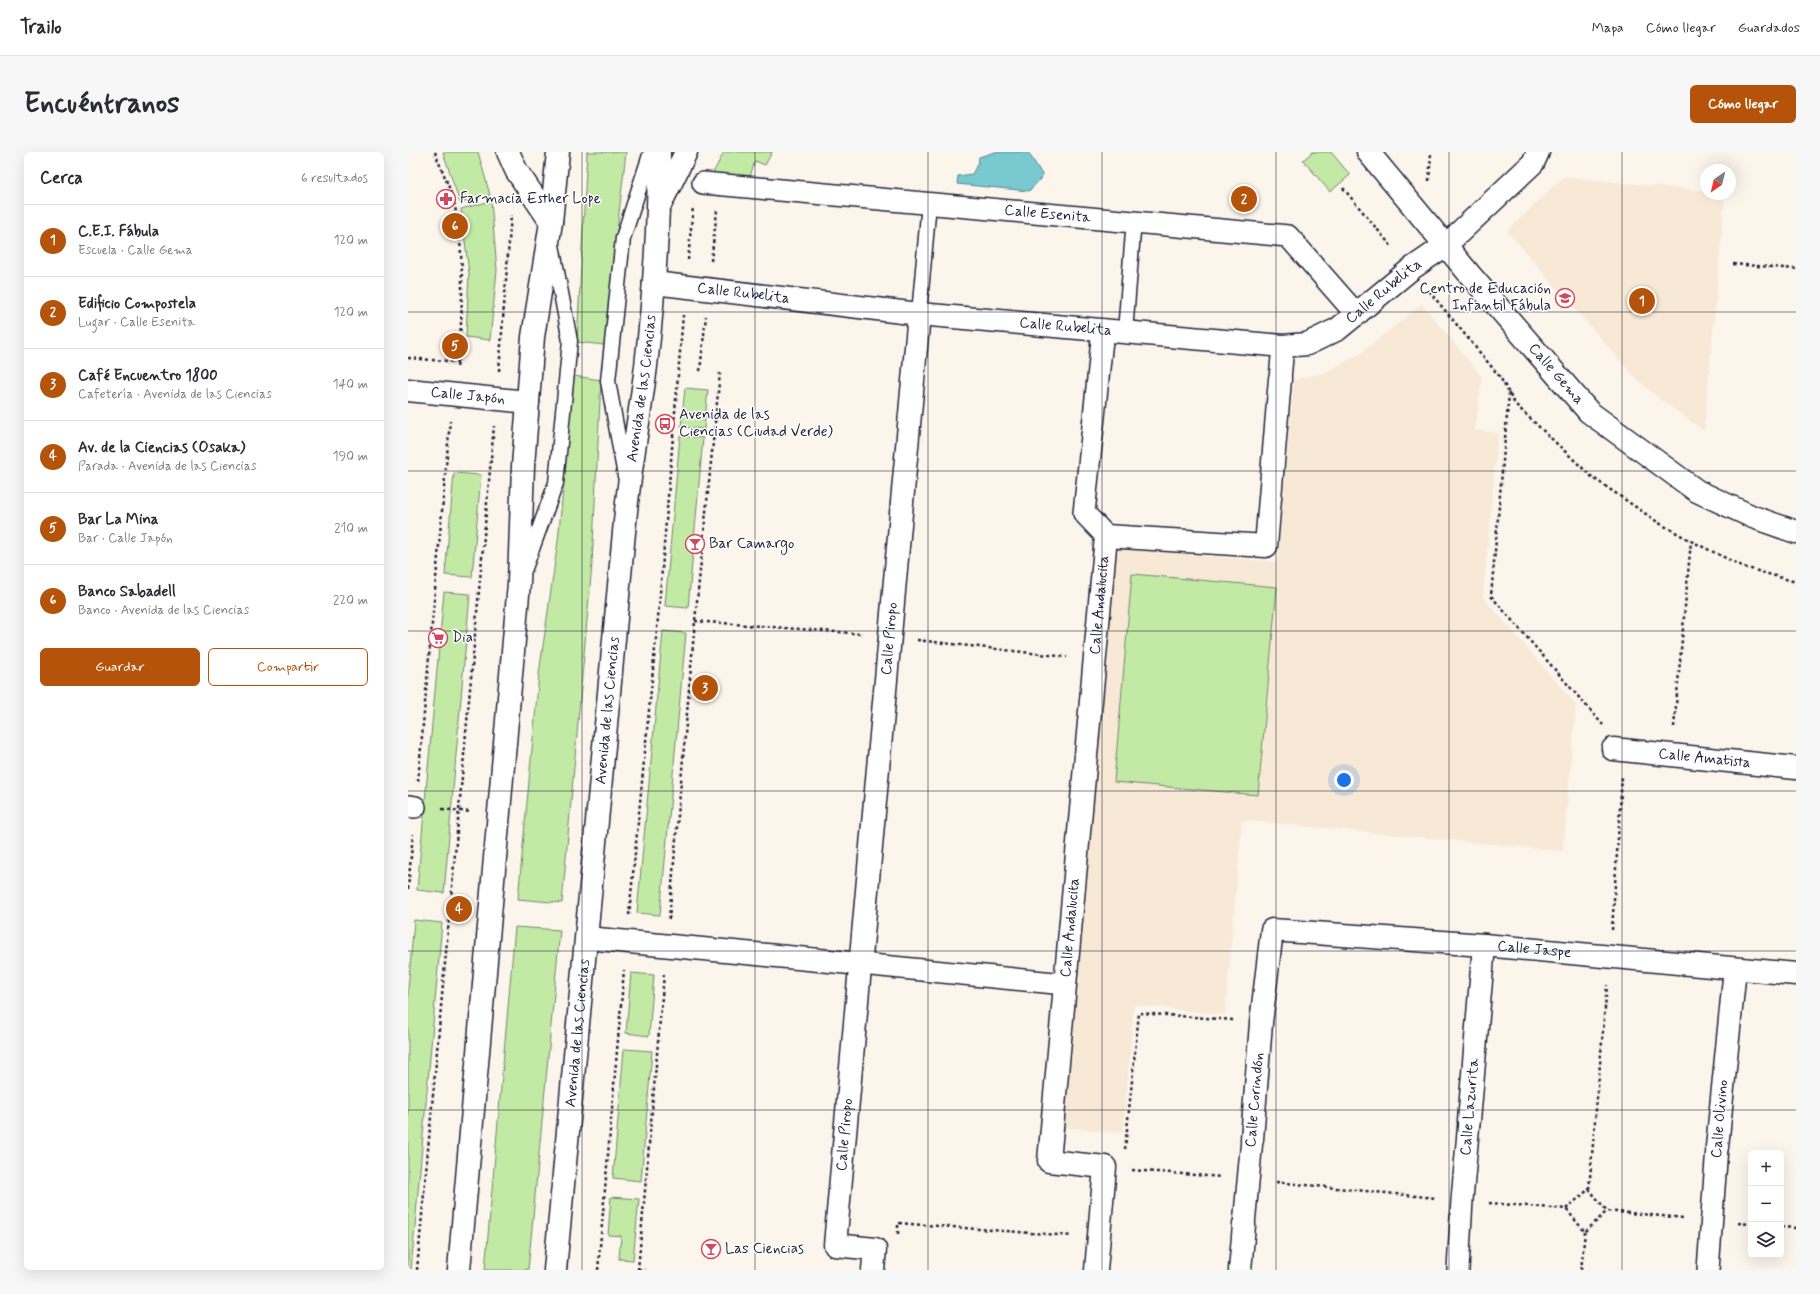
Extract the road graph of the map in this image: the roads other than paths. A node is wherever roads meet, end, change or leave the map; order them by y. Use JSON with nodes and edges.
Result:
{"nodes":[{"id":1,"x":508,"y":152,"type":"edge"},
{"id":2,"x":558,"y":152,"type":"edge"},
{"id":3,"x":651,"y":152,"type":"edge"},
{"id":4,"x":659,"y":152,"type":"edge"},
{"id":5,"x":686,"y":152,"type":"edge"},
{"id":6,"x":1368,"y":152,"type":"edge"},
{"id":7,"x":1538,"y":152,"type":"edge"},
{"id":8,"x":703,"y":183,"type":"dead end"},
{"id":9,"x":659,"y":207,"type":"junction"},
{"id":10,"x":928,"y":214,"type":"dead end"},
{"id":11,"x":551,"y":226,"type":"junction"},
{"id":12,"x":1133,"y":232,"type":"dead end"},
{"id":13,"x":1446,"y":245,"type":"junction"},
{"id":14,"x":654,"y":282,"type":"junction"},
{"id":15,"x":919,"y":314,"type":"junction"},
{"id":16,"x":1357,"y":315,"type":"junction"},
{"id":17,"x":1103,"y":330,"type":"junction"},
{"id":18,"x":1125,"y":332,"type":"junction"},
{"id":19,"x":1283,"y":346,"type":"junction"},
{"id":20,"x":1280,"y":379,"type":"joint"},
{"id":21,"x":408,"y":390,"type":"edge"},
{"id":22,"x":528,"y":402,"type":"junction"},
{"id":23,"x":628,"y":495,"type":"junction"},
{"id":24,"x":1796,"y":532,"type":"edge"},
{"id":25,"x":1106,"y":536,"type":"junction"},
{"id":26,"x":519,"y":583,"type":"junction"},
{"id":27,"x":1619,"y":749,"type":"road end"},
{"id":28,"x":1796,"y":768,"type":"edge"},
{"id":29,"x":1272,"y":930,"type":"joint"},
{"id":30,"x":588,"y":938,"type":"junction"},
{"id":31,"x":1484,"y":945,"type":"junction"},
{"id":32,"x":861,"y":964,"type":"junction"},
{"id":33,"x":1735,"y":969,"type":"junction"},
{"id":34,"x":1796,"y":974,"type":"edge"},
{"id":35,"x":1065,"y":984,"type":"junction"},
{"id":36,"x":1469,"y":1121,"type":"joint"},
{"id":37,"x":1252,"y":1140,"type":"joint"},
{"id":38,"x":1717,"y":1147,"type":"joint"},
{"id":39,"x":1244,"y":1225,"type":"joint"},
{"id":40,"x":459,"y":1270,"type":"edge"},
{"id":41,"x":555,"y":1270,"type":"edge"},
{"id":42,"x":873,"y":1270,"type":"edge"},
{"id":43,"x":1096,"y":1270,"type":"edge"},
{"id":44,"x":1240,"y":1270,"type":"edge"},
{"id":45,"x":1458,"y":1270,"type":"edge"},
{"id":46,"x":1708,"y":1270,"type":"edge"}],
"edges":[{"from":1,"to":11,"type":"street"},
{"from":2,"to":11,"type":"street"},
{"from":3,"to":23,"type":"lane"},
{"from":4,"to":9,"type":"street","name":"Avenida de las Ciencias"},
{"from":5,"to":9,"type":"street"},
{"from":6,"to":13,"type":"street","name":"Calle Gema"},
{"from":7,"to":13,"type":"street","name":"Calle Rubelita"},
{"from":8,"to":16,"type":"street","name":"Calle Esenita"},
{"from":9,"to":14,"type":"street","name":"Avenida de las Ciencias"},
{"from":10,"to":15,"type":"lane"},
{"from":11,"to":22,"type":"street"},
{"from":11,"to":26,"type":"lane"},
{"from":12,"to":18,"type":"lane"},
{"from":13,"to":16,"type":"street","name":"Calle Rubelita"},
{"from":13,"to":24,"type":"street","name":"Calle Gema"},
{"from":14,"to":15,"type":"street","name":"Calle Rubelita"},
{"from":14,"to":23,"type":"street","name":"Avenida de las Ciencias"},
{"from":15,"to":17,"type":"street","name":"Calle Rubelita"},
{"from":15,"to":32,"type":"street","name":"Calle Piropo"},
{"from":16,"to":19,"type":"street","name":"Calle Rubelita"},
{"from":17,"to":18,"type":"street","name":"Calle Rubelita"},
{"from":17,"to":25,"type":"street","name":"Calle Andalucita"},
{"from":18,"to":19,"type":"street","name":"Calle Rubelita"},
{"from":19,"to":20,"type":"street","name":"Calle Andalucita"},
{"from":20,"to":25,"type":"street","name":"Calle Andalucita"},
{"from":21,"to":22,"type":"street","name":"Calle Japón"},
{"from":22,"to":26,"type":"street"},
{"from":23,"to":30,"type":"street","name":"Avenida de las Ciencias"},
{"from":25,"to":35,"type":"street","name":"Calle Andalucita"},
{"from":26,"to":40,"type":"street"},
{"from":27,"to":28,"type":"street","name":"Calle Amatista"},
{"from":29,"to":31,"type":"street","name":"Calle Jaspe"},
{"from":29,"to":37,"type":"street","name":"Calle Corindón"},
{"from":30,"to":32,"type":"street"},
{"from":30,"to":41,"type":"street","name":"Avenida de las Ciencias"},
{"from":31,"to":33,"type":"street","name":"Calle Jaspe"},
{"from":31,"to":36,"type":"street","name":"Calle Lazurita"},
{"from":32,"to":35,"type":"street"},
{"from":32,"to":42,"type":"street","name":"Calle Piropo"},
{"from":33,"to":34,"type":"street","name":"Calle Jaspe"},
{"from":33,"to":38,"type":"street","name":"Calle Olivino"},
{"from":35,"to":43,"type":"street","name":"Calle Andalucita"},
{"from":36,"to":45,"type":"street","name":"Calle Lazurita"},
{"from":37,"to":39,"type":"street","name":"Calle Corindón"},
{"from":38,"to":46,"type":"street","name":"Calle Olivino"},
{"from":39,"to":44,"type":"street","name":"Calle Corindón"}]}
